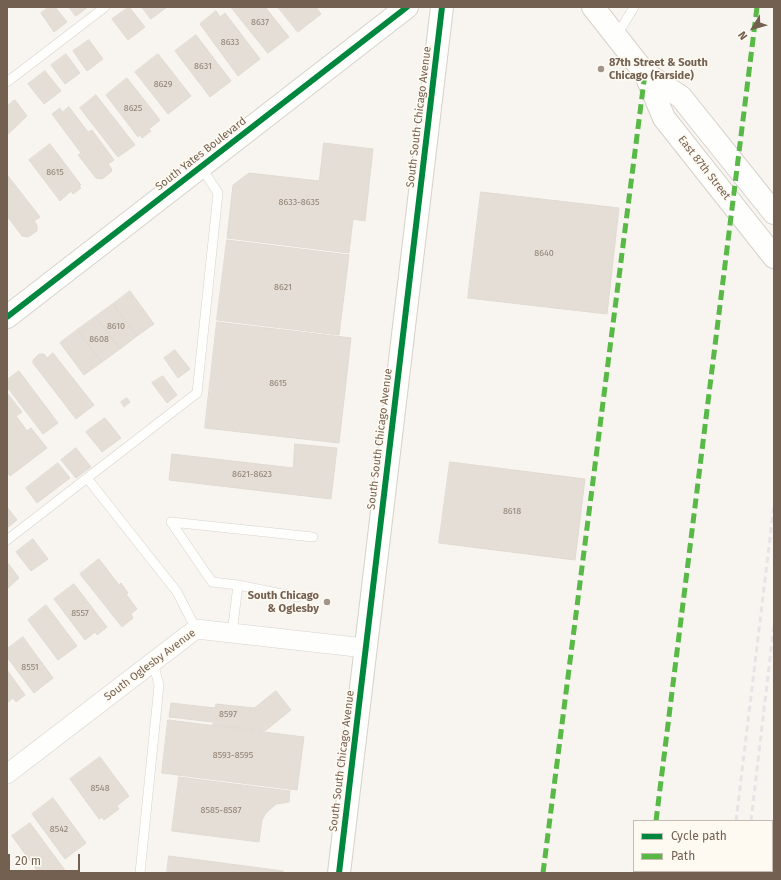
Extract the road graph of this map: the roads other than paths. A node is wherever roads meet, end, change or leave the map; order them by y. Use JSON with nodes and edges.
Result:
{"nodes":[{"id":1,"x":105,"y":7,"type":"edge"},
{"id":2,"x":407,"y":7,"type":"edge"},
{"id":3,"x":442,"y":7,"type":"edge"},
{"id":4,"x":593,"y":7,"type":"edge"},
{"id":5,"x":634,"y":7,"type":"edge"},
{"id":6,"x":616,"y":37,"type":"junction"},
{"id":7,"x":645,"y":73,"type":"junction"},
{"id":8,"x":7,"y":82,"type":"edge"},
{"id":9,"x":201,"y":167,"type":"junction"},
{"id":10,"x":774,"y":213,"type":"edge"},
{"id":11,"x":774,"y":257,"type":"edge"},
{"id":12,"x":7,"y":317,"type":"edge"},
{"id":13,"x":87,"y":478,"type":"junction"},
{"id":14,"x":313,"y":537,"type":"dead end"},
{"id":15,"x":7,"y":540,"type":"edge"},
{"id":16,"x":238,"y":584,"type":"junction"},
{"id":17,"x":297,"y":597,"type":"dead end"},
{"id":18,"x":196,"y":629,"type":"junction"},
{"id":19,"x":232,"y":633,"type":"junction"},
{"id":20,"x":365,"y":648,"type":"junction"},
{"id":21,"x":153,"y":662,"type":"junction"},
{"id":22,"x":7,"y":774,"type":"edge"},
{"id":23,"x":140,"y":873,"type":"edge"},
{"id":24,"x":339,"y":873,"type":"edge"}],
"edges":[{"from":1,"to":8,"type":"lane"},
{"from":2,"to":9,"type":"main road","name":"South Yates Boulevard"},
{"from":3,"to":20,"type":"main road","name":"South South Chicago Avenue"},
{"from":4,"to":6,"type":"main road","name":"East 87th Street"},
{"from":5,"to":6,"type":"lane"},
{"from":6,"to":7,"type":"main road","name":"East 87th Street"},
{"from":7,"to":10,"type":"main road","name":"East 87th Street"},
{"from":7,"to":11,"type":"main road","name":"East 87th Street"},
{"from":9,"to":12,"type":"main road","name":"South Yates Boulevard"},
{"from":9,"to":13,"type":"lane"},
{"from":13,"to":15,"type":"lane"},
{"from":13,"to":18,"type":"lane"},
{"from":14,"to":16,"type":"lane"},
{"from":16,"to":17,"type":"lane"},
{"from":16,"to":19,"type":"lane"},
{"from":18,"to":19,"type":"street","name":"South Oglesby Avenue"},
{"from":18,"to":21,"type":"street","name":"South Oglesby Avenue"},
{"from":19,"to":20,"type":"street","name":"South Oglesby Avenue"},
{"from":20,"to":24,"type":"main road","name":"South South Chicago Avenue"},
{"from":21,"to":22,"type":"street","name":"South Oglesby Avenue"},
{"from":21,"to":23,"type":"lane"}]}
